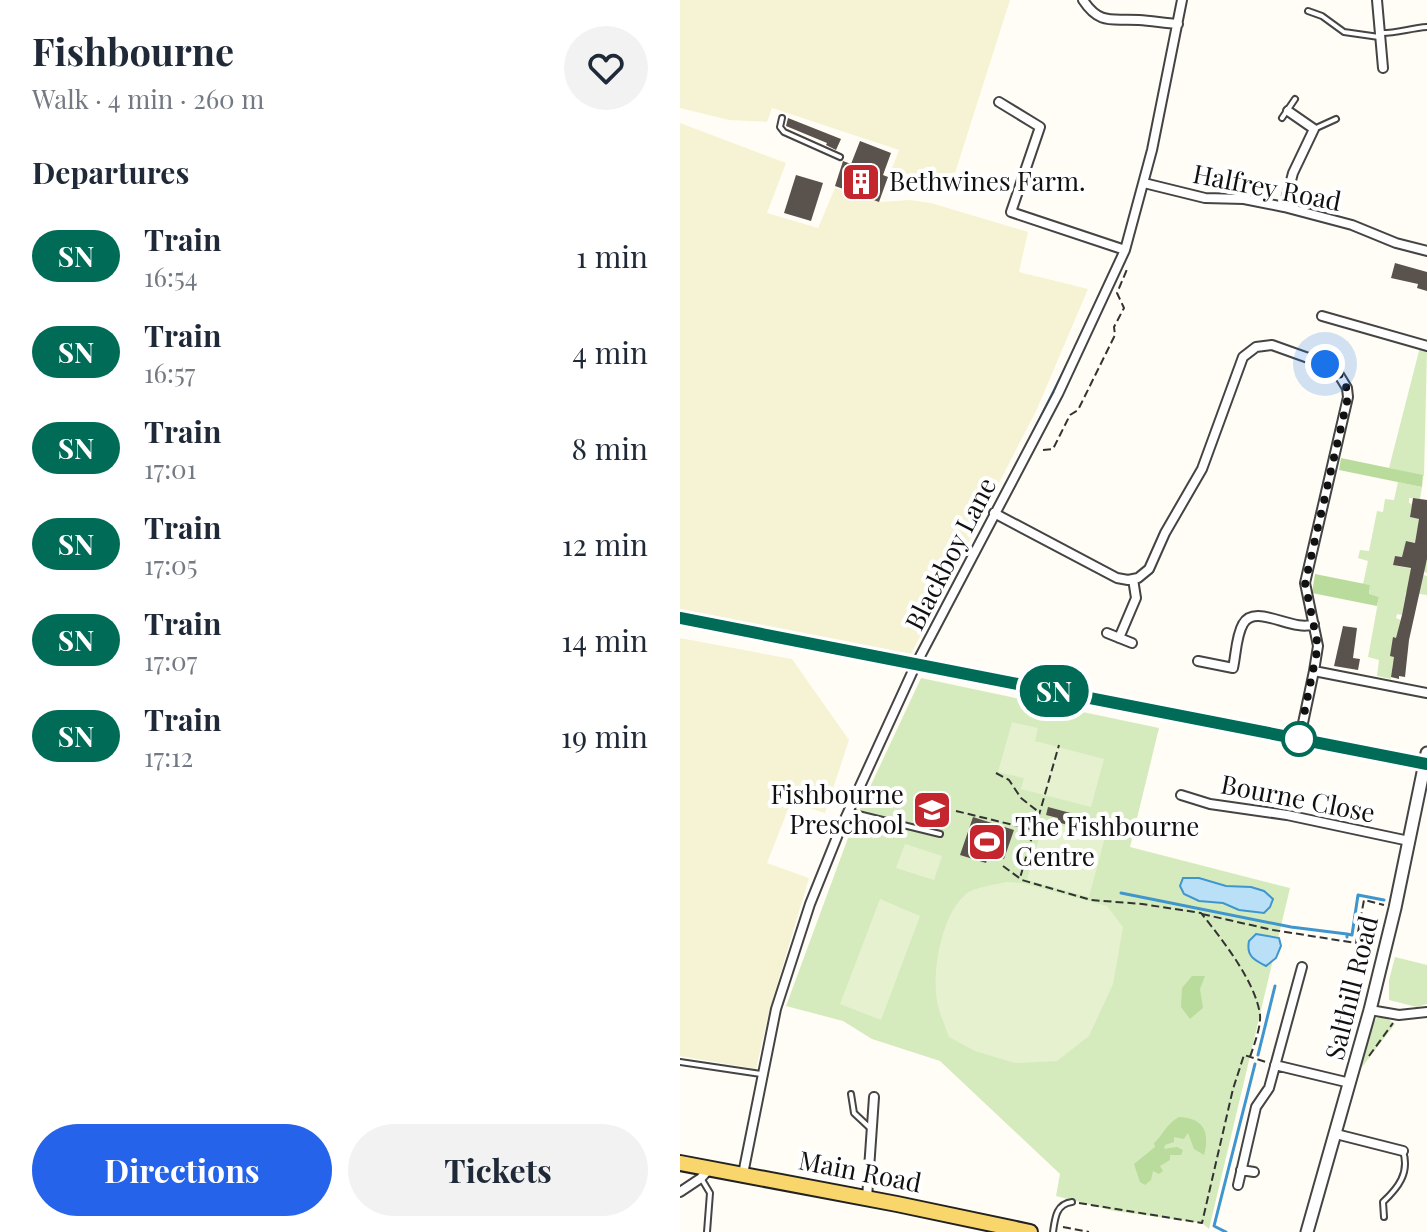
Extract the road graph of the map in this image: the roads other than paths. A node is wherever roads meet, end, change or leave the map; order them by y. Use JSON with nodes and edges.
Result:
{"nodes":[{"id":1,"x":1083,"y":0,"type":"edge"},
{"id":2,"x":1182,"y":0,"type":"edge"},
{"id":3,"x":1377,"y":0,"type":"edge"},
{"id":4,"x":1308,"y":11,"type":"dead end"},
{"id":5,"x":1178,"y":24,"type":"junction"},
{"id":6,"x":1427,"y":27,"type":"edge"},
{"id":7,"x":1379,"y":35,"type":"junction"},
{"id":8,"x":1383,"y":68,"type":"dead end"},
{"id":9,"x":1295,"y":99,"type":"dead end"},
{"id":10,"x":999,"y":102,"type":"dead end"},
{"id":11,"x":1285,"y":115,"type":"joint"},
{"id":12,"x":782,"y":118,"type":"dead end"},
{"id":13,"x":1336,"y":119,"type":"dead end"},
{"id":14,"x":1314,"y":129,"type":"junction"},
{"id":15,"x":840,"y":157,"type":"dead end"},
{"id":16,"x":1144,"y":183,"type":"junction"},
{"id":17,"x":1284,"y":207,"type":"junction"},
{"id":18,"x":1125,"y":250,"type":"junction"},
{"id":19,"x":1427,"y":251,"type":"edge"},
{"id":20,"x":1322,"y":316,"type":"dead end"},
{"id":21,"x":1427,"y":346,"type":"edge"},
{"id":22,"x":994,"y":513,"type":"junction"},
{"id":23,"x":1133,"y":579,"type":"junction"},
{"id":24,"x":1314,"y":624,"type":"junction"},
{"id":25,"x":1107,"y":633,"type":"dead end"},
{"id":26,"x":1119,"y":638,"type":"junction"},
{"id":27,"x":1132,"y":643,"type":"dead end"},
{"id":28,"x":1198,"y":661,"type":"dead end"},
{"id":29,"x":1314,"y":671,"type":"junction"},
{"id":30,"x":1427,"y":693,"type":"edge"},
{"id":31,"x":1303,"y":723,"type":"dead end"},
{"id":32,"x":1427,"y":753,"type":"edge"},
{"id":33,"x":1181,"y":795,"type":"dead end"},
{"id":34,"x":848,"y":811,"type":"junction"},
{"id":35,"x":940,"y":834,"type":"dead end"},
{"id":36,"x":1409,"y":841,"type":"junction"},
{"id":37,"x":1302,"y":967,"type":"dead end"},
{"id":38,"x":1370,"y":1010,"type":"junction"},
{"id":39,"x":1427,"y":1012,"type":"edge"},
{"id":40,"x":680,"y":1062,"type":"edge"},
{"id":41,"x":1275,"y":1065,"type":"junction"},
{"id":42,"x":761,"y":1074,"type":"junction"},
{"id":43,"x":1350,"y":1083,"type":"junction"},
{"id":44,"x":851,"y":1094,"type":"dead end"},
{"id":45,"x":874,"y":1097,"type":"dead end"},
{"id":46,"x":872,"y":1130,"type":"junction"},
{"id":47,"x":1336,"y":1134,"type":"junction"},
{"id":48,"x":1403,"y":1151,"type":"joint"},
{"id":49,"x":680,"y":1163,"type":"edge"},
{"id":50,"x":1241,"y":1170,"type":"junction"},
{"id":51,"x":1254,"y":1172,"type":"dead end"},
{"id":52,"x":706,"y":1173,"type":"junction"},
{"id":53,"x":743,"y":1174,"type":"junction"},
{"id":54,"x":1238,"y":1185,"type":"dead end"},
{"id":55,"x":680,"y":1192,"type":"edge"},
{"id":56,"x":867,"y":1198,"type":"junction"},
{"id":57,"x":1072,"y":1202,"type":"road end"},
{"id":58,"x":1384,"y":1217,"type":"dead end"},
{"id":59,"x":707,"y":1232,"type":"edge"},
{"id":60,"x":1030,"y":1232,"type":"edge"},
{"id":61,"x":1053,"y":1232,"type":"edge"},
{"id":62,"x":1307,"y":1232,"type":"edge"}],
"edges":[{"from":1,"to":5,"type":"street"},
{"from":2,"to":5,"type":"street","name":"Blackboy Lane"},
{"from":3,"to":7,"type":"street"},
{"from":4,"to":7,"type":"lane"},
{"from":5,"to":16,"type":"street","name":"Blackboy Lane"},
{"from":6,"to":7,"type":"lane"},
{"from":7,"to":8,"type":"street"},
{"from":9,"to":11,"type":"lane"},
{"from":10,"to":18,"type":"street"},
{"from":11,"to":14,"type":"street"},
{"from":12,"to":15,"type":"lane"},
{"from":13,"to":14,"type":"lane"},
{"from":14,"to":17,"type":"street"},
{"from":16,"to":17,"type":"street","name":"Halfrey Road"},
{"from":16,"to":18,"type":"street","name":"Blackboy Lane"},
{"from":17,"to":19,"type":"street","name":"Halfrey Road"},
{"from":18,"to":22,"type":"street","name":"Blackboy Lane"},
{"from":20,"to":21,"type":"street"},
{"from":22,"to":23,"type":"street"},
{"from":22,"to":34,"type":"street","name":"Blackboy Lane"},
{"from":23,"to":24,"type":"street"},
{"from":23,"to":26,"type":"street"},
{"from":24,"to":28,"type":"street"},
{"from":24,"to":29,"type":"street"},
{"from":25,"to":26,"type":"street"},
{"from":26,"to":27,"type":"street"},
{"from":29,"to":30,"type":"street"},
{"from":29,"to":31,"type":"street"},
{"from":32,"to":36,"type":"street","name":"Salthill Road"},
{"from":33,"to":36,"type":"street","name":"Bourne Close"},
{"from":34,"to":35,"type":"lane"},
{"from":34,"to":42,"type":"street","name":"Blackboy Lane"},
{"from":36,"to":38,"type":"street","name":"Salthill Road"},
{"from":37,"to":41,"type":"street"},
{"from":38,"to":39,"type":"street"},
{"from":38,"to":43,"type":"street","name":"Salthill Road"},
{"from":40,"to":42,"type":"lane"},
{"from":41,"to":43,"type":"street"},
{"from":41,"to":50,"type":"street"},
{"from":42,"to":53,"type":"street","name":"Blackboy Lane"},
{"from":43,"to":47,"type":"street","name":"Salthill Road"},
{"from":44,"to":46,"type":"lane"},
{"from":45,"to":46,"type":"street"},
{"from":46,"to":56,"type":"street"},
{"from":47,"to":48,"type":"street"},
{"from":47,"to":62,"type":"street","name":"Salthill Road"},
{"from":48,"to":58,"type":"lane"},
{"from":49,"to":52,"type":"main road","name":"Main Road"},
{"from":50,"to":51,"type":"street"},
{"from":50,"to":54,"type":"street"},
{"from":52,"to":53,"type":"main road","name":"Main Road"},
{"from":52,"to":55,"type":"street"},
{"from":52,"to":59,"type":"lane"},
{"from":53,"to":56,"type":"main road","name":"Main Road"},
{"from":56,"to":60,"type":"main road","name":"Main Road"},
{"from":57,"to":61,"type":"lane"}]}
